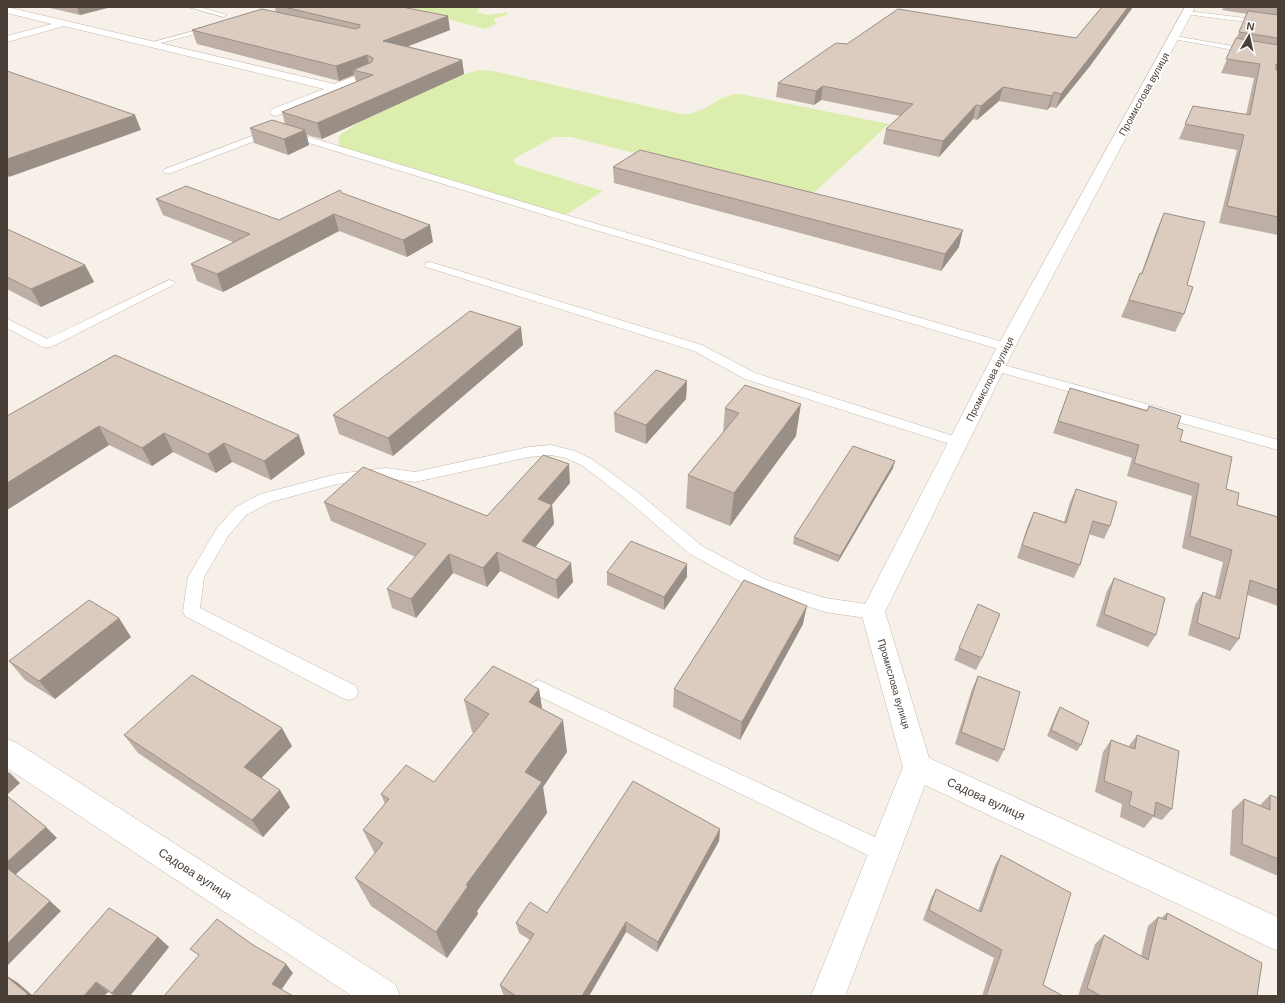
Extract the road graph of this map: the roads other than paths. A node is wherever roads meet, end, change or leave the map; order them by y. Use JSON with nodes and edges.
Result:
{"nodes":[{"id":1,"x":191,"y":7,"type":"edge"},
{"id":2,"x":7,"y":10,"type":"edge"},
{"id":3,"x":1189,"y":10,"type":"edge"},
{"id":4,"x":224,"y":15,"type":"dead end"},
{"id":5,"x":64,"y":23,"type":"junction"},
{"id":6,"x":1278,"y":24,"type":"edge"},
{"id":7,"x":217,"y":26,"type":"edge"},
{"id":8,"x":1175,"y":38,"type":"junction"},
{"id":9,"x":7,"y":39,"type":"edge"},
{"id":10,"x":149,"y":44,"type":"junction"},
{"id":11,"x":1278,"y":56,"type":"edge"},
{"id":12,"x":370,"y":74,"type":"edge"},
{"id":13,"x":335,"y":88,"type":"junction"},
{"id":14,"x":276,"y":112,"type":"dead end"},
{"id":15,"x":168,"y":171,"type":"dead end"},
{"id":16,"x":430,"y":265,"type":"dead end"},
{"id":17,"x":169,"y":283,"type":"dead end"},
{"id":18,"x":7,"y":323,"type":"edge"},
{"id":19,"x":1006,"y":347,"type":"junction"},
{"id":20,"x":996,"y":367,"type":"junction"},
{"id":21,"x":958,"y":442,"type":"junction"},
{"id":22,"x":1278,"y":445,"type":"edge"},
{"id":23,"x":873,"y":612,"type":"junction"},
{"id":24,"x":538,"y":688,"type":"edge"},
{"id":25,"x":349,"y":692,"type":"dead end"},
{"id":26,"x":7,"y":752,"type":"edge"},
{"id":27,"x":917,"y":767,"type":"junction"},
{"id":28,"x":884,"y":852,"type":"junction"},
{"id":29,"x":1278,"y":934,"type":"edge"},
{"id":30,"x":384,"y":996,"type":"edge"},
{"id":31,"x":828,"y":996,"type":"edge"}],
"edges":[{"from":1,"to":4,"type":"lane"},
{"from":2,"to":5,"type":"street"},
{"from":3,"to":6,"type":"lane"},
{"from":3,"to":8,"type":"street","name":"Промислова вулиця"},
{"from":5,"to":9,"type":"street"},
{"from":5,"to":10,"type":"street"},
{"from":7,"to":10,"type":"lane"},
{"from":8,"to":11,"type":"lane"},
{"from":8,"to":19,"type":"street","name":"Промислова вулиця"},
{"from":10,"to":13,"type":"street"},
{"from":12,"to":13,"type":"street"},
{"from":13,"to":14,"type":"street"},
{"from":15,"to":19,"type":"lane"},
{"from":16,"to":21,"type":"lane"},
{"from":17,"to":18,"type":"lane"},
{"from":19,"to":20,"type":"street","name":"Промислова вулиця"},
{"from":20,"to":21,"type":"street","name":"Промислова вулиця"},
{"from":20,"to":22,"type":"lane"},
{"from":21,"to":23,"type":"street","name":"Промислова вулиця"},
{"from":23,"to":25,"type":"lane"},
{"from":23,"to":27,"type":"street","name":"Промислова вулиця"},
{"from":24,"to":28,"type":"lane"},
{"from":26,"to":30,"type":"street","name":"Садова вулиця"},
{"from":27,"to":28,"type":"street"},
{"from":27,"to":29,"type":"street","name":"Садова вулиця"},
{"from":28,"to":31,"type":"street"}]}
